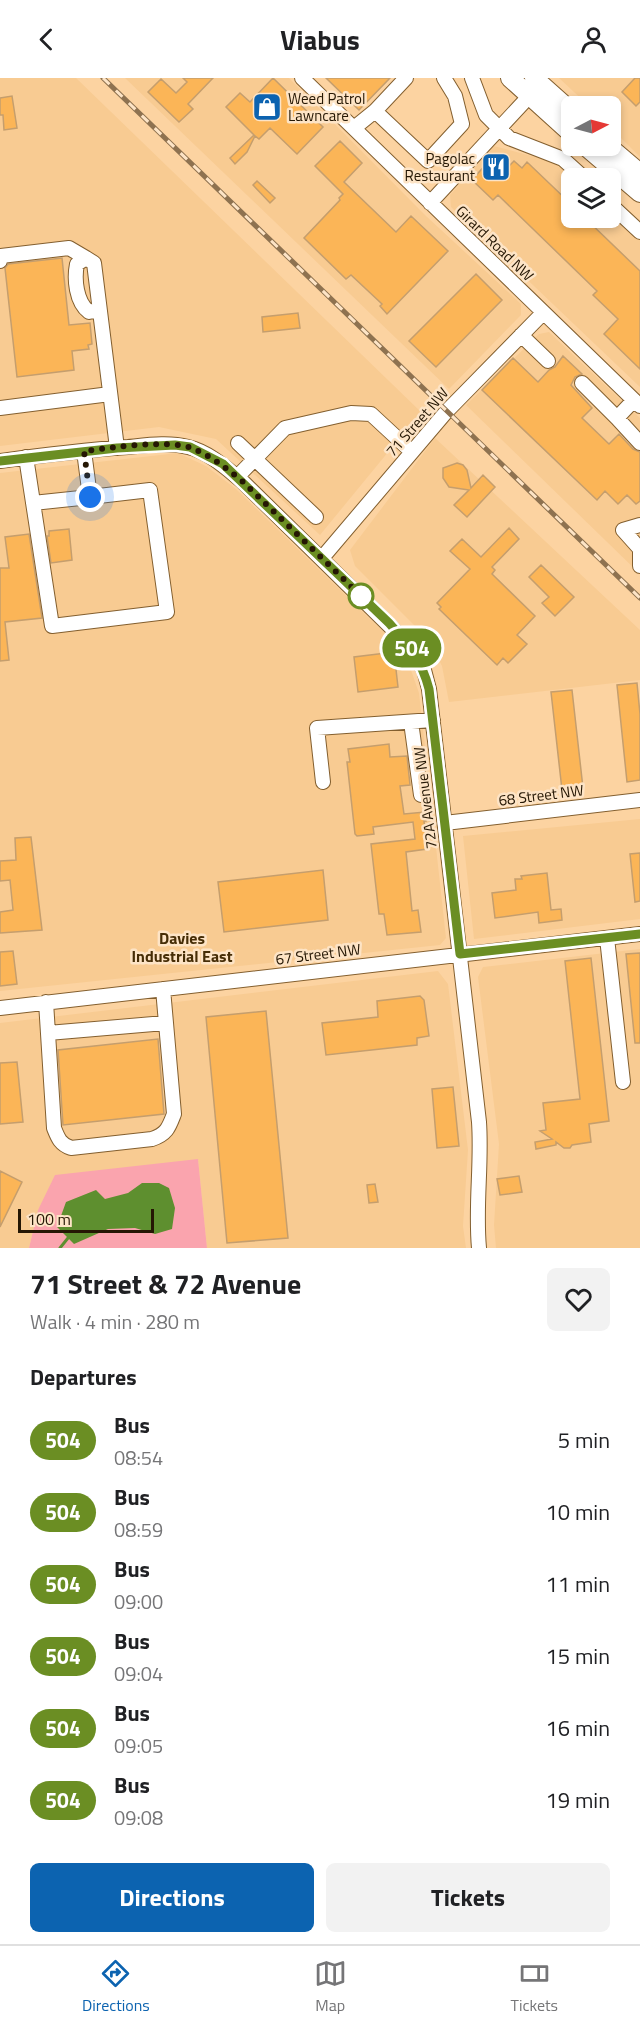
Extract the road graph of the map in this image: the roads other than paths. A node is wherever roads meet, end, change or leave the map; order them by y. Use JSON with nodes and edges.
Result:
{"nodes":[{"id":1,"x":302,"y":78,"type":"edge"},
{"id":2,"x":406,"y":78,"type":"edge"},
{"id":3,"x":444,"y":78,"type":"edge"},
{"id":4,"x":472,"y":78,"type":"edge"},
{"id":5,"x":510,"y":78,"type":"edge"},
{"id":6,"x":535,"y":86,"type":"edge"},
{"id":7,"x":561,"y":104,"type":"edge"},
{"id":8,"x":375,"y":111,"type":"junction"},
{"id":9,"x":561,"y":120,"type":"edge"},
{"id":10,"x":354,"y":128,"type":"junction"},
{"id":11,"x":499,"y":129,"type":"junction"},
{"id":12,"x":597,"y":156,"type":"edge"},
{"id":13,"x":620,"y":156,"type":"edge"},
{"id":14,"x":573,"y":168,"type":"edge"},
{"id":15,"x":640,"y":173,"type":"edge"},
{"id":16,"x":640,"y":193,"type":"edge"},
{"id":17,"x":430,"y":203,"type":"junction"},
{"id":18,"x":621,"y":214,"type":"edge"},
{"id":19,"x":640,"y":232,"type":"edge"},
{"id":20,"x":86,"y":258,"type":"junction"},
{"id":21,"x":0,"y":261,"type":"edge"},
{"id":22,"x":99,"y":310,"type":"junction"},
{"id":23,"x":543,"y":313,"type":"junction"},
{"id":24,"x":521,"y":335,"type":"junction"},
{"id":25,"x":548,"y":361,"type":"dead end"},
{"id":26,"x":582,"y":383,"type":"dead end"},
{"id":27,"x":110,"y":394,"type":"junction"},
{"id":28,"x":637,"y":403,"type":"edge"},
{"id":29,"x":0,"y":408,"type":"edge"},
{"id":30,"x":617,"y":418,"type":"junction"},
{"id":31,"x":640,"y":442,"type":"edge"},
{"id":32,"x":238,"y":443,"type":"dead end"},
{"id":33,"x":117,"y":448,"type":"junction"},
{"id":34,"x":84,"y":451,"type":"junction"},
{"id":35,"x":412,"y":452,"type":"junction"},
{"id":36,"x":26,"y":457,"type":"junction"},
{"id":37,"x":255,"y":459,"type":"junction"},
{"id":38,"x":0,"y":461,"type":"edge"},
{"id":39,"x":237,"y":477,"type":"junction"},
{"id":40,"x":90,"y":497,"type":"junction"},
{"id":41,"x":33,"y":503,"type":"junction"},
{"id":42,"x":316,"y":517,"type":"dead end"},
{"id":43,"x":640,"y":525,"type":"edge"},
{"id":44,"x":640,"y":551,"type":"edge"},
{"id":45,"x":322,"y":558,"type":"junction"},
{"id":46,"x":640,"y":566,"type":"edge"},
{"id":47,"x":433,"y":720,"type":"junction"},
{"id":48,"x":411,"y":722,"type":"junction"},
{"id":49,"x":324,"y":782,"type":"dead end"},
{"id":50,"x":421,"y":795,"type":"dead end"},
{"id":51,"x":640,"y":800,"type":"edge"},
{"id":52,"x":445,"y":823,"type":"junction"},
{"id":53,"x":640,"y":934,"type":"edge"},
{"id":54,"x":607,"y":938,"type":"junction"},
{"id":55,"x":460,"y":954,"type":"junction"},
{"id":56,"x":163,"y":989,"type":"junction"},
{"id":57,"x":46,"y":1002,"type":"junction"},
{"id":58,"x":0,"y":1008,"type":"edge"},
{"id":59,"x":165,"y":1023,"type":"junction"},
{"id":60,"x":48,"y":1034,"type":"junction"},
{"id":61,"x":623,"y":1082,"type":"dead end"},
{"id":62,"x":479,"y":1248,"type":"edge"}],
"edges":[{"from":1,"to":10,"type":"street","name":"Girard Road NW"},
{"from":2,"to":8,"type":"street"},
{"from":3,"to":8,"type":"street"},
{"from":4,"to":11,"type":"street"},
{"from":5,"to":6,"type":"main road"},
{"from":6,"to":7,"type":"main road"},
{"from":6,"to":9,"type":"main road"},
{"from":6,"to":11,"type":"street"},
{"from":8,"to":10,"type":"street"},
{"from":10,"to":17,"type":"street","name":"Girard Road NW"},
{"from":11,"to":14,"type":"street"},
{"from":11,"to":17,"type":"street"},
{"from":12,"to":16,"type":"main road"},
{"from":13,"to":15,"type":"main road"},
{"from":17,"to":23,"type":"street","name":"Girard Road NW"},
{"from":18,"to":19,"type":"street"},
{"from":20,"to":21,"type":"street"},
{"from":20,"to":22,"type":"street"},
{"from":20,"to":22,"type":"street"},
{"from":22,"to":27,"type":"street"},
{"from":23,"to":24,"type":"street","name":"71 Street NW"},
{"from":23,"to":28,"type":"street","name":"Girard Road NW"},
{"from":24,"to":25,"type":"street"},
{"from":24,"to":35,"type":"street","name":"71 Street NW"},
{"from":26,"to":30,"type":"street"},
{"from":27,"to":29,"type":"street"},
{"from":27,"to":33,"type":"street"},
{"from":28,"to":30,"type":"street"},
{"from":30,"to":31,"type":"street"},
{"from":32,"to":37,"type":"street"},
{"from":33,"to":34,"type":"street"},
{"from":33,"to":39,"type":"street","name":"72A Avenue NW"},
{"from":34,"to":36,"type":"street"},
{"from":34,"to":40,"type":"street"},
{"from":35,"to":37,"type":"street"},
{"from":35,"to":45,"type":"street","name":"71 Street NW"},
{"from":36,"to":38,"type":"street"},
{"from":36,"to":41,"type":"street"},
{"from":37,"to":39,"type":"street"},
{"from":37,"to":42,"type":"street"},
{"from":39,"to":45,"type":"street","name":"72A Avenue NW"},
{"from":40,"to":41,"type":"street"},
{"from":40,"to":41,"type":"street"},
{"from":43,"to":44,"type":"street"},
{"from":44,"to":46,"type":"street"},
{"from":45,"to":47,"type":"street","name":"72A Avenue NW"},
{"from":47,"to":48,"type":"street"},
{"from":47,"to":52,"type":"street","name":"72A Avenue NW"},
{"from":48,"to":49,"type":"street"},
{"from":48,"to":50,"type":"street"},
{"from":51,"to":52,"type":"street","name":"68 Street NW"},
{"from":52,"to":55,"type":"street","name":"72A Avenue NW"},
{"from":53,"to":54,"type":"street","name":"67 Street NW"},
{"from":54,"to":55,"type":"street","name":"67 Street NW"},
{"from":54,"to":61,"type":"street"},
{"from":55,"to":56,"type":"street","name":"67 Street NW"},
{"from":55,"to":62,"type":"street","name":"72A Avenue NW"},
{"from":56,"to":57,"type":"street","name":"67 Street NW"},
{"from":56,"to":59,"type":"street"},
{"from":57,"to":58,"type":"street","name":"67 Street NW"},
{"from":57,"to":60,"type":"street"},
{"from":59,"to":60,"type":"street"},
{"from":59,"to":60,"type":"street"}]}
